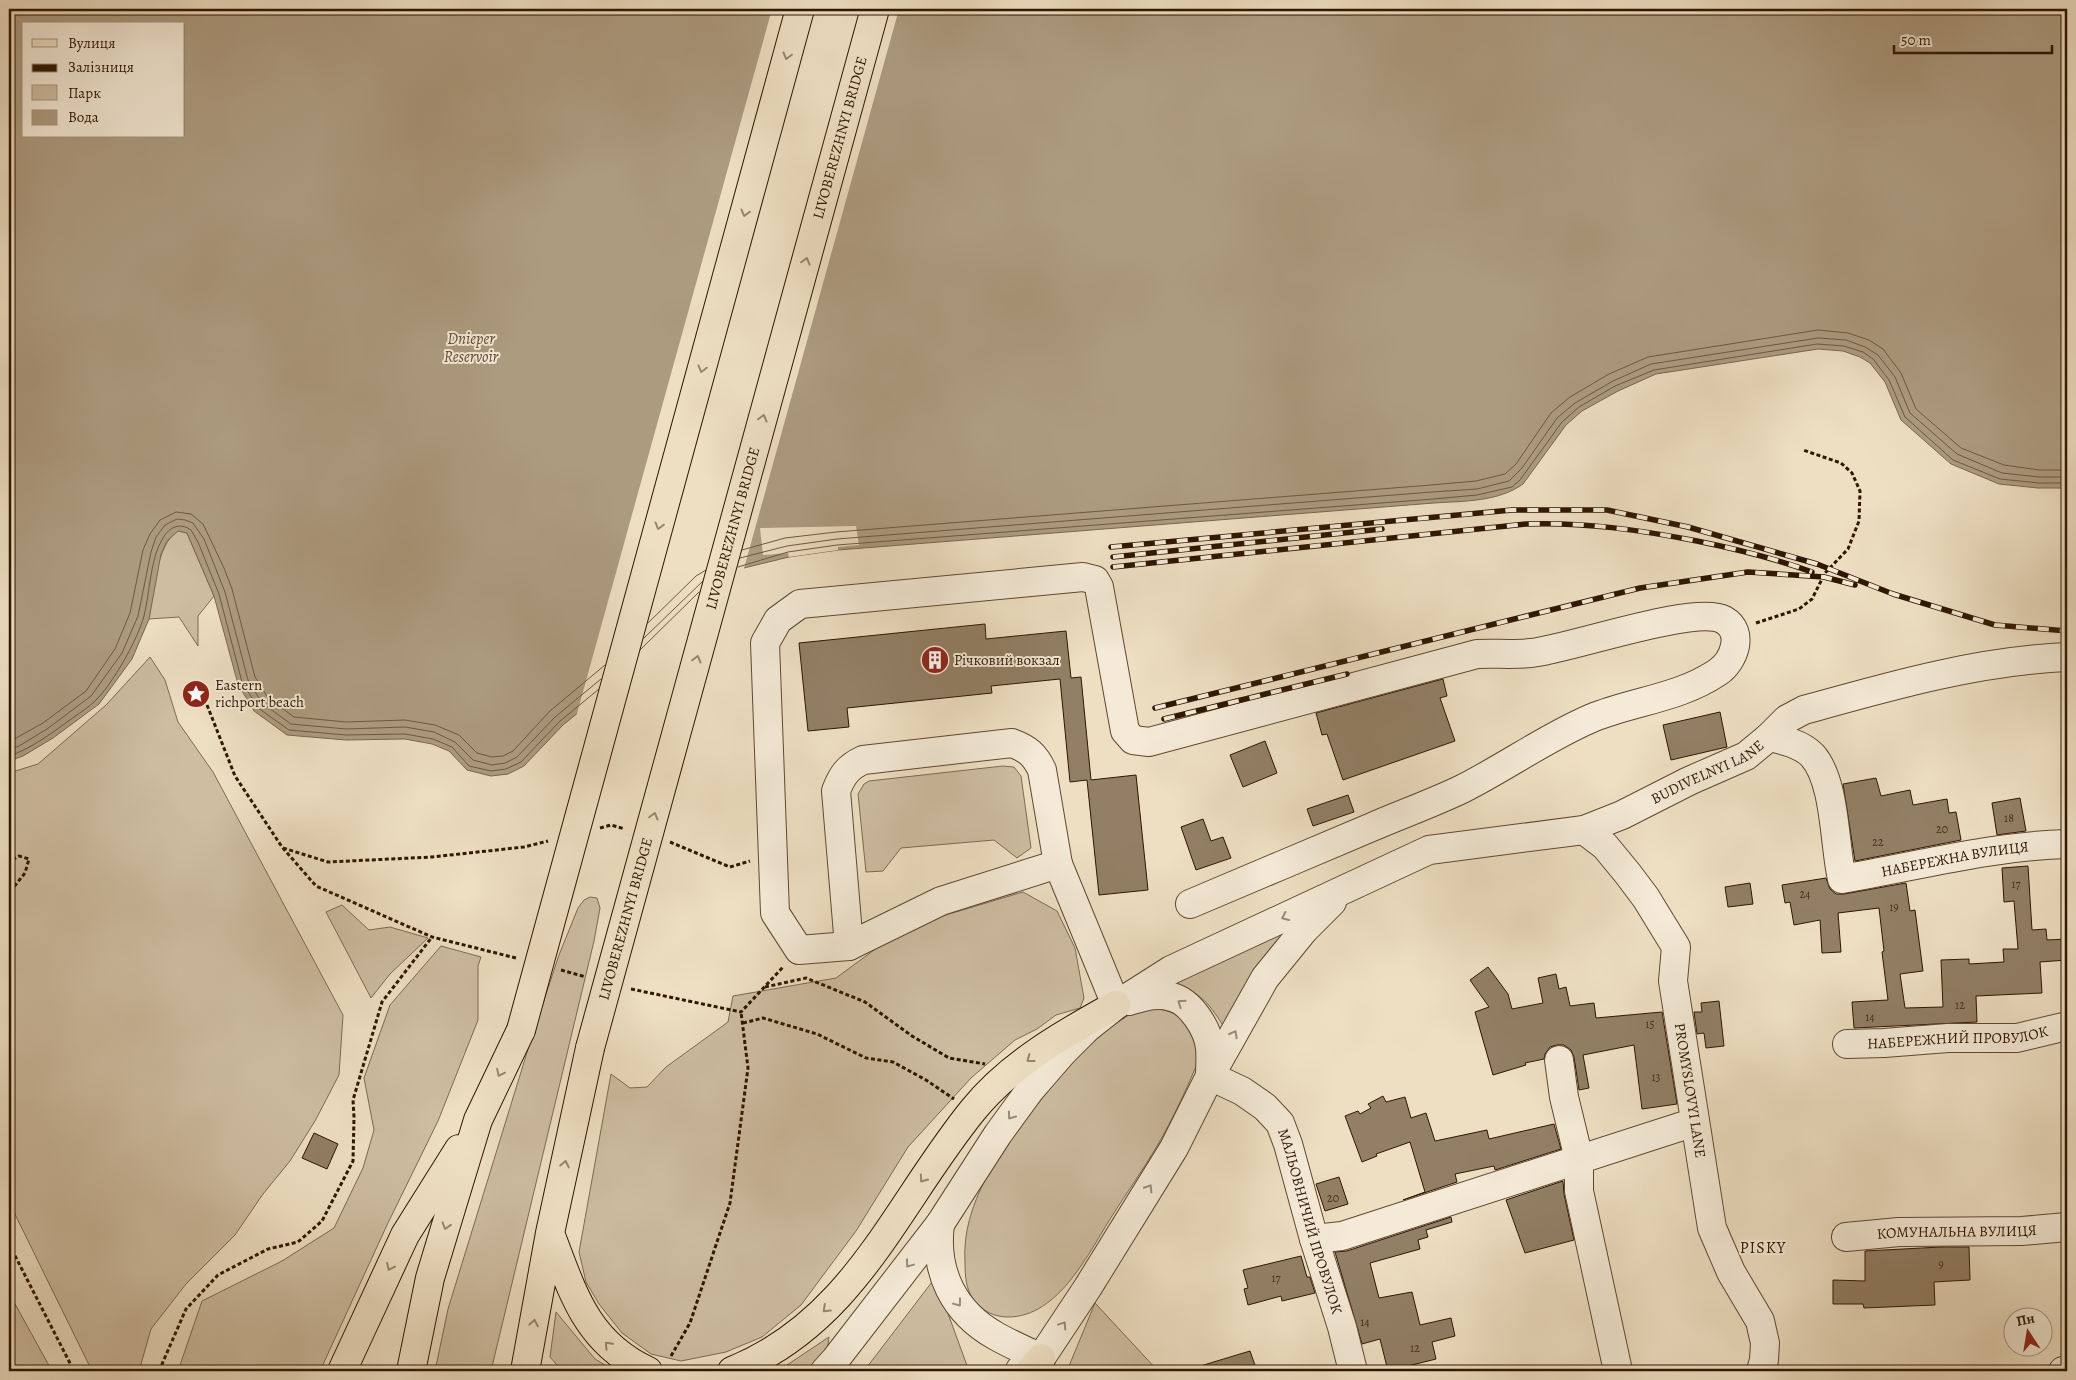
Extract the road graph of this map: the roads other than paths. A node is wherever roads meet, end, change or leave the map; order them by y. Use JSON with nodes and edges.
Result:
{"nodes":[{"id":1,"x":800,"y":9,"type":"edge"},
{"id":2,"x":876,"y":9,"type":"edge"},
{"id":3,"x":2067,"y":657,"type":"edge"},
{"id":4,"x":1769,"y":737,"type":"junction"},
{"id":5,"x":1584,"y":830,"type":"junction"},
{"id":6,"x":2067,"y":844,"type":"edge"},
{"id":7,"x":1058,"y":864,"type":"junction"},
{"id":8,"x":1345,"y":889,"type":"junction"},
{"id":9,"x":1190,"y":904,"type":"dead end"},
{"id":10,"x":849,"y":946,"type":"junction"},
{"id":11,"x":1116,"y":1005,"type":"junction"},
{"id":12,"x":2067,"y":1026,"type":"edge"},
{"id":13,"x":1847,"y":1044,"type":"dead end"},
{"id":14,"x":1560,"y":1060,"type":"dead end"},
{"id":15,"x":1210,"y":1076,"type":"junction"},
{"id":16,"x":478,"y":1120,"type":"junction"},
{"id":17,"x":1695,"y":1122,"type":"junction"},
{"id":18,"x":1579,"y":1159,"type":"junction"},
{"id":19,"x":940,"y":1224,"type":"junction"},
{"id":20,"x":2067,"y":1227,"type":"edge"},
{"id":21,"x":550,"y":1233,"type":"junction"},
{"id":22,"x":1846,"y":1237,"type":"dead end"},
{"id":23,"x":1314,"y":1239,"type":"junction"},
{"id":24,"x":1036,"y":1367,"type":"edge"},
{"id":25,"x":342,"y":1371,"type":"edge"},
{"id":26,"x":411,"y":1371,"type":"edge"},
{"id":27,"x":525,"y":1371,"type":"edge"},
{"id":28,"x":648,"y":1371,"type":"edge"},
{"id":29,"x":732,"y":1371,"type":"edge"},
{"id":30,"x":825,"y":1371,"type":"edge"},
{"id":31,"x":1018,"y":1371,"type":"edge"},
{"id":32,"x":1353,"y":1371,"type":"edge"},
{"id":33,"x":1618,"y":1371,"type":"edge"},
{"id":34,"x":1760,"y":1371,"type":"edge"},
{"id":35,"x":2063,"y":1371,"type":"edge"},
{"id":36,"x":2067,"y":1371,"type":"edge"}],
"edges":[{"from":1,"to":16,"type":"main road","one_way":true,"bridge":true},
{"from":21,"to":2,"type":"main road","name":"LIVOBEREZHNYI BRIDGE","one_way":true,"bridge":true},
{"from":3,"to":4,"type":"street","name":"BUDIVELNYI LANE"},
{"from":4,"to":5,"type":"street","name":"BUDIVELNYI LANE"},
{"from":4,"to":6,"type":"street","name":"НАБЕРЕЖНА ВУЛИЦЯ"},
{"from":5,"to":8,"type":"street","name":"BUDIVELNYI LANE"},
{"from":5,"to":17,"type":"street","name":"PROMYSLOVYI LANE"},
{"from":7,"to":10,"type":"street"},
{"from":7,"to":10,"type":"street"},
{"from":7,"to":11,"type":"street"},
{"from":8,"to":11,"type":"street","name":"BUDIVELNYI LANE","one_way":true},
{"from":15,"to":8,"type":"street","one_way":true},
{"from":9,"to":10,"type":"street"},
{"from":15,"to":11,"type":"street","one_way":true},
{"from":11,"to":19,"type":"street","name":"BUDIVELNYI LANE","one_way":true},
{"from":11,"to":29,"type":"main road","one_way":true},
{"from":12,"to":13,"type":"street","name":"НАБЕРЕЖНИЙ ПРОВУЛОК"},
{"from":14,"to":18,"type":"street"},
{"from":15,"to":23,"type":"street","name":"МАЛЬОВНИЧИЙ ПРОВУЛОК"},
{"from":24,"to":15,"type":"street","one_way":true},
{"from":16,"to":25,"type":"main road","one_way":true},
{"from":16,"to":26,"type":"main road","one_way":true},
{"from":17,"to":18,"type":"street"},
{"from":17,"to":34,"type":"street","name":"PROMYSLOVYI LANE"},
{"from":18,"to":23,"type":"street"},
{"from":18,"to":33,"type":"street"},
{"from":19,"to":24,"type":"street","one_way":true},
{"from":19,"to":30,"type":"street","name":"BUDIVELNYI LANE","one_way":true},
{"from":20,"to":22,"type":"street","name":"КОМУНАЛЬНА ВУЛИЦЯ"},
{"from":27,"to":21,"type":"main road","name":"LIVOBEREZHNYI BRIDGE","one_way":true},
{"from":28,"to":21,"type":"main road","one_way":true},
{"from":23,"to":32,"type":"street","name":"МАЛЬОВНИЧИЙ ПРОВУЛОК"},
{"from":24,"to":31,"type":"street"},
{"from":35,"to":36,"type":"street"}]}
